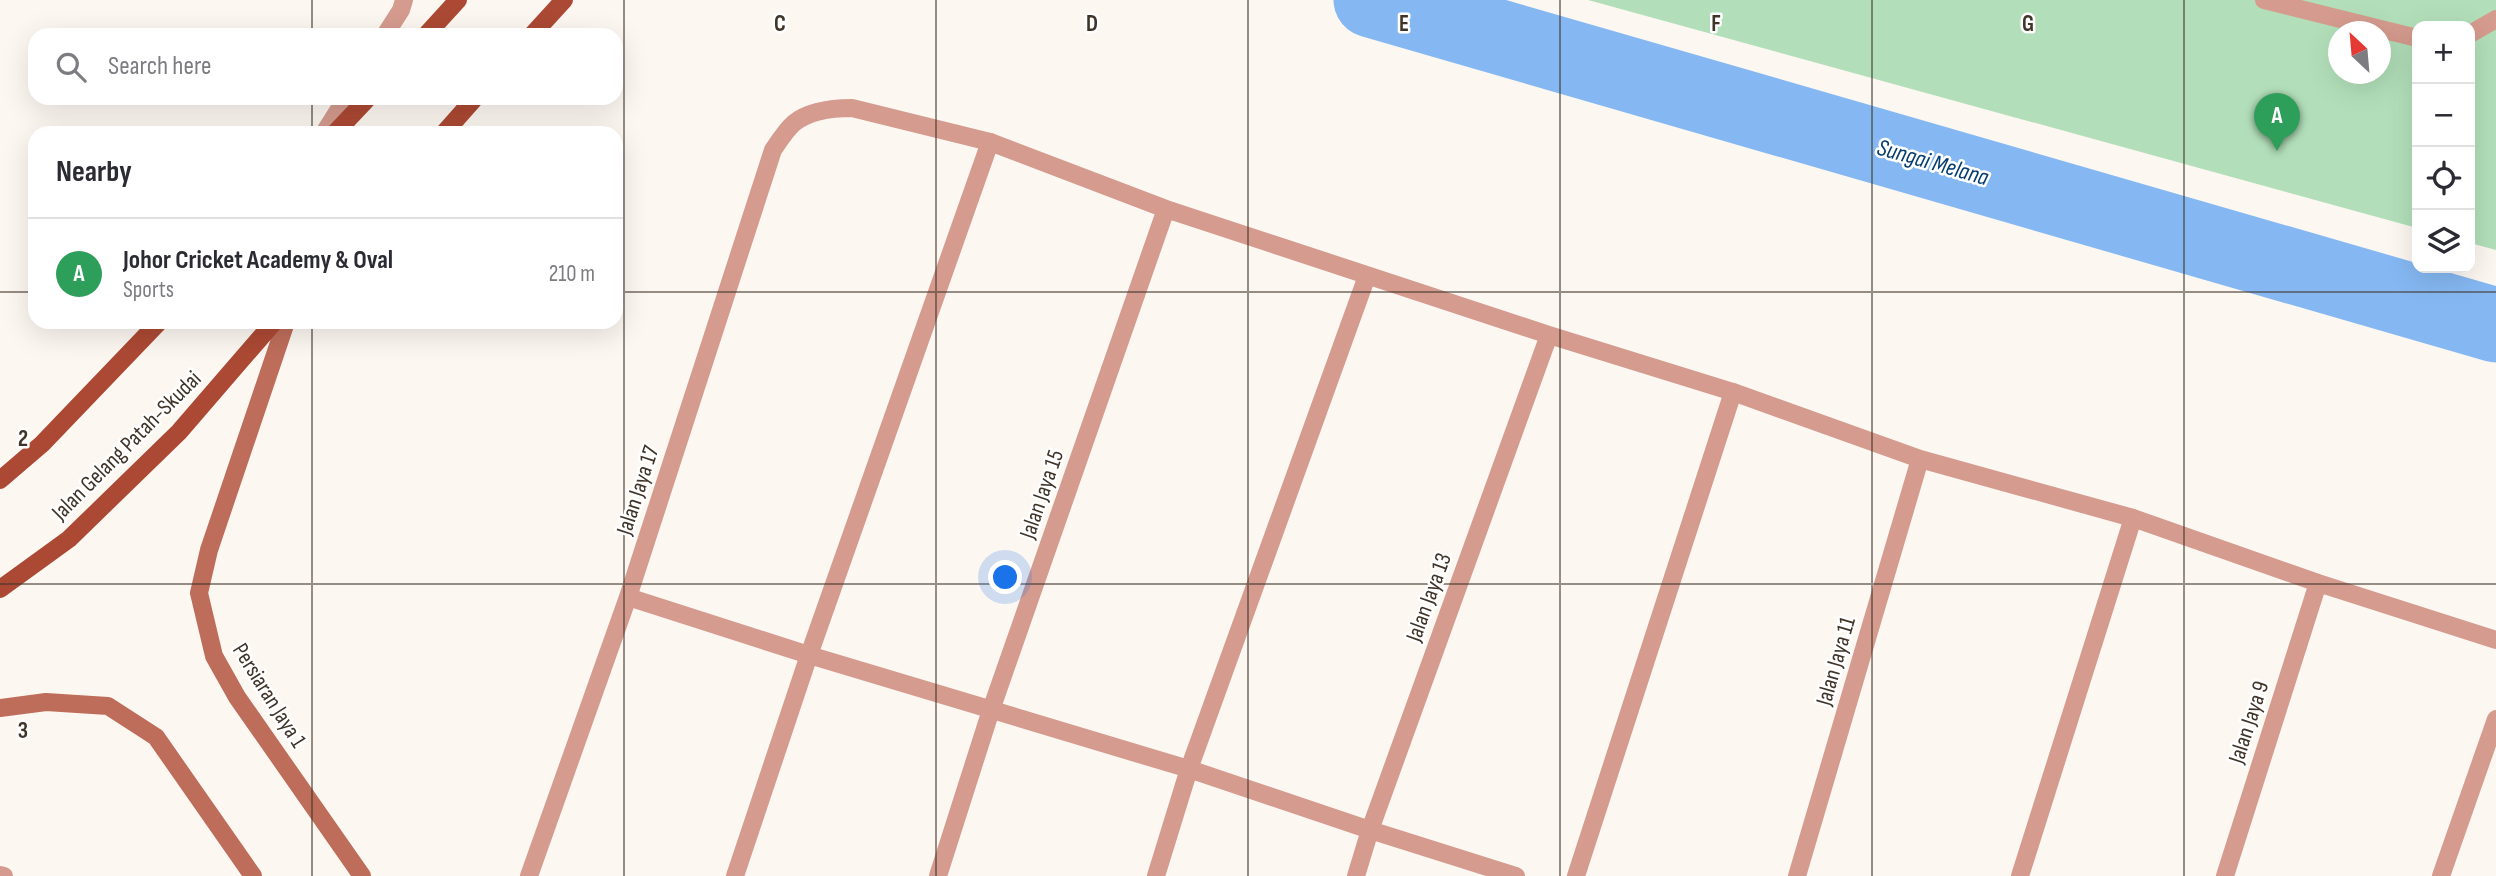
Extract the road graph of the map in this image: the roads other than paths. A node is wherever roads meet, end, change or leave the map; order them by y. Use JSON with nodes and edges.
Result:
{"nodes":[{"id":1,"x":404,"y":0,"type":"edge"},
{"id":2,"x":458,"y":0,"type":"edge"},
{"id":3,"x":564,"y":0,"type":"edge"},
{"id":4,"x":2264,"y":0,"type":"edge"},
{"id":5,"x":2496,"y":19,"type":"edge"},
{"id":6,"x":389,"y":28,"type":"edge"},
{"id":7,"x":432,"y":28,"type":"edge"},
{"id":8,"x":538,"y":28,"type":"edge"},
{"id":9,"x":2475,"y":31,"type":"edge"},
{"id":10,"x":2412,"y":37,"type":"edge"},
{"id":11,"x":342,"y":105,"type":"edge"},
{"id":12,"x":361,"y":105,"type":"edge"},
{"id":13,"x":469,"y":105,"type":"edge"},
{"id":14,"x":328,"y":126,"type":"edge"},
{"id":15,"x":342,"y":126,"type":"edge"},
{"id":16,"x":450,"y":126,"type":"edge"},
{"id":17,"x":990,"y":142,"type":"junction"},
{"id":18,"x":1166,"y":209,"type":"junction"},
{"id":19,"x":1367,"y":276,"type":"junction"},
{"id":20,"x":152,"y":329,"type":"edge"},
{"id":21,"x":268,"y":329,"type":"edge"},
{"id":22,"x":284,"y":329,"type":"edge"},
{"id":23,"x":1549,"y":335,"type":"junction"},
{"id":24,"x":1733,"y":392,"type":"junction"},
{"id":25,"x":1920,"y":459,"type":"junction"},
{"id":26,"x":0,"y":480,"type":"edge"},
{"id":27,"x":2133,"y":518,"type":"junction"},
{"id":28,"x":2318,"y":583,"type":"junction"},
{"id":29,"x":0,"y":589,"type":"edge"},
{"id":30,"x":628,"y":597,"type":"junction"},
{"id":31,"x":2496,"y":640,"type":"edge"},
{"id":32,"x":809,"y":655,"type":"junction"},
{"id":33,"x":0,"y":708,"type":"edge"},
{"id":34,"x":991,"y":710,"type":"junction"},
{"id":35,"x":2496,"y":719,"type":"edge"},
{"id":36,"x":1189,"y":769,"type":"junction"},
{"id":37,"x":1370,"y":830,"type":"junction"},
{"id":38,"x":253,"y":876,"type":"edge"},
{"id":39,"x":362,"y":876,"type":"edge"},
{"id":40,"x":529,"y":876,"type":"edge"},
{"id":41,"x":735,"y":876,"type":"edge"},
{"id":42,"x":938,"y":876,"type":"edge"},
{"id":43,"x":1156,"y":876,"type":"edge"},
{"id":44,"x":1356,"y":876,"type":"edge"},
{"id":45,"x":1516,"y":876,"type":"edge"},
{"id":46,"x":1576,"y":876,"type":"edge"},
{"id":47,"x":1797,"y":876,"type":"edge"},
{"id":48,"x":2020,"y":876,"type":"edge"},
{"id":49,"x":2225,"y":876,"type":"edge"},
{"id":50,"x":2441,"y":876,"type":"edge"}],
"edges":[{"from":1,"to":6,"type":"street"},
{"from":2,"to":7,"type":"main road"},
{"from":3,"to":8,"type":"main road"},
{"from":4,"to":10,"type":"street"},
{"from":5,"to":9,"type":"street"},
{"from":11,"to":14,"type":"street"},
{"from":12,"to":15,"type":"main road"},
{"from":13,"to":16,"type":"main road"},
{"from":17,"to":18,"type":"street"},
{"from":17,"to":30,"type":"street","name":"Jalan Jaya 17"},
{"from":17,"to":32,"type":"street"},
{"from":18,"to":19,"type":"street"},
{"from":18,"to":34,"type":"street","name":"Jalan Jaya 15"},
{"from":19,"to":23,"type":"street"},
{"from":19,"to":36,"type":"street"},
{"from":20,"to":26,"type":"main road"},
{"from":21,"to":29,"type":"main road","name":"Jalan Gelang Patah-Skudai"},
{"from":22,"to":39,"type":"main road","name":"Persiaran Jaya 1"},
{"from":23,"to":24,"type":"street"},
{"from":23,"to":37,"type":"street","name":"Jalan Jaya 13"},
{"from":24,"to":25,"type":"street"},
{"from":24,"to":46,"type":"street"},
{"from":25,"to":27,"type":"street"},
{"from":25,"to":47,"type":"street","name":"Jalan Jaya 11"},
{"from":27,"to":28,"type":"street"},
{"from":27,"to":48,"type":"street"},
{"from":28,"to":31,"type":"street"},
{"from":28,"to":49,"type":"street","name":"Jalan Jaya 9"},
{"from":30,"to":32,"type":"street"},
{"from":30,"to":40,"type":"street","name":"Jalan Jaya 17"},
{"from":32,"to":34,"type":"street"},
{"from":32,"to":41,"type":"street"},
{"from":33,"to":38,"type":"main road"},
{"from":34,"to":36,"type":"street"},
{"from":34,"to":42,"type":"street","name":"Jalan Jaya 15"},
{"from":35,"to":50,"type":"street"},
{"from":36,"to":37,"type":"street"},
{"from":36,"to":43,"type":"street"},
{"from":37,"to":44,"type":"street","name":"Jalan Jaya 13"},
{"from":37,"to":45,"type":"street"}]}
